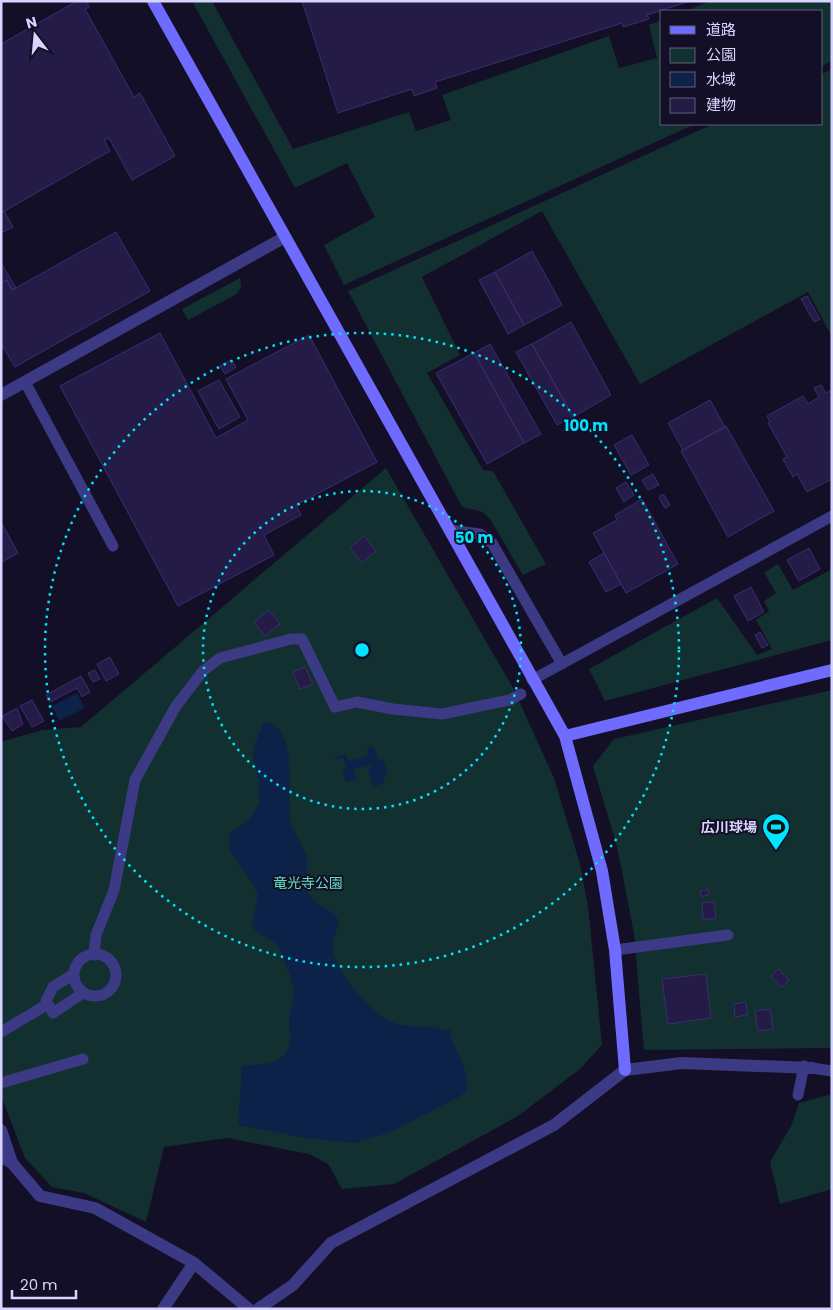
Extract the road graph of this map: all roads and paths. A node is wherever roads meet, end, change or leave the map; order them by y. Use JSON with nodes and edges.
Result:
{"nodes":[{"id":1,"x":153,"y":1,"type":"edge"},
{"id":2,"x":285,"y":237,"type":"junction"},
{"id":3,"x":26,"y":382,"type":"junction"},
{"id":4,"x":1,"y":395,"type":"edge"},
{"id":5,"x":832,"y":516,"type":"edge"},
{"id":6,"x":449,"y":530,"type":"junction"},
{"id":7,"x":113,"y":546,"type":"dead end"},
{"id":8,"x":562,"y":664,"type":"junction"},
{"id":9,"x":832,"y":670,"type":"edge"},
{"id":10,"x":532,"y":680,"type":"junction"},
{"id":11,"x":521,"y":694,"type":"dead end"},
{"id":12,"x":565,"y":736,"type":"junction"},
{"id":13,"x":728,"y":935,"type":"dead end"},
{"id":14,"x":615,"y":950,"type":"junction"},
{"id":15,"x":94,"y":955,"type":"junction"},
{"id":16,"x":74,"y":974,"type":"junction"},
{"id":17,"x":83,"y":993,"type":"junction"},
{"id":18,"x":48,"y":1004,"type":"junction"},
{"id":19,"x":1,"y":1032,"type":"edge"},
{"id":20,"x":83,"y":1059,"type":"dead end"},
{"id":21,"x":808,"y":1067,"type":"junction"},
{"id":22,"x":625,"y":1070,"type":"junction"},
{"id":23,"x":832,"y":1071,"type":"edge"},
{"id":24,"x":1,"y":1083,"type":"edge"},
{"id":25,"x":798,"y":1095,"type":"dead end"},
{"id":26,"x":1,"y":1130,"type":"edge"},
{"id":27,"x":6,"y":1160,"type":"edge"},
{"id":28,"x":194,"y":1263,"type":"junction"},
{"id":29,"x":163,"y":1309,"type":"edge"},
{"id":30,"x":249,"y":1309,"type":"edge"},
{"id":31,"x":258,"y":1309,"type":"edge"}],
"edges":[{"from":1,"to":2,"type":"street"},
{"from":2,"to":3,"type":"street"},
{"from":2,"to":6,"type":"street"},
{"from":3,"to":4,"type":"street"},
{"from":3,"to":7,"type":"lane"},
{"from":5,"to":8,"type":"lane"},
{"from":6,"to":8,"type":"lane"},
{"from":6,"to":10,"type":"street"},
{"from":8,"to":10,"type":"lane"},
{"from":9,"to":12,"type":"street"},
{"from":10,"to":12,"type":"street"},
{"from":11,"to":15,"type":"lane"},
{"from":12,"to":14,"type":"street"},
{"from":13,"to":14,"type":"lane"},
{"from":14,"to":22,"type":"street"},
{"from":15,"to":16,"type":"lane"},
{"from":15,"to":17,"type":"lane"},
{"from":16,"to":17,"type":"lane"},
{"from":16,"to":18,"type":"lane"},
{"from":17,"to":18,"type":"lane"},
{"from":18,"to":19,"type":"lane"},
{"from":20,"to":24,"type":"lane"},
{"from":21,"to":22,"type":"street"},
{"from":21,"to":23,"type":"lane"},
{"from":21,"to":25,"type":"lane"},
{"from":22,"to":31,"type":"street"},
{"from":26,"to":27,"type":"street"},
{"from":27,"to":28,"type":"street"},
{"from":28,"to":29,"type":"street"},
{"from":28,"to":30,"type":"street"}]}
